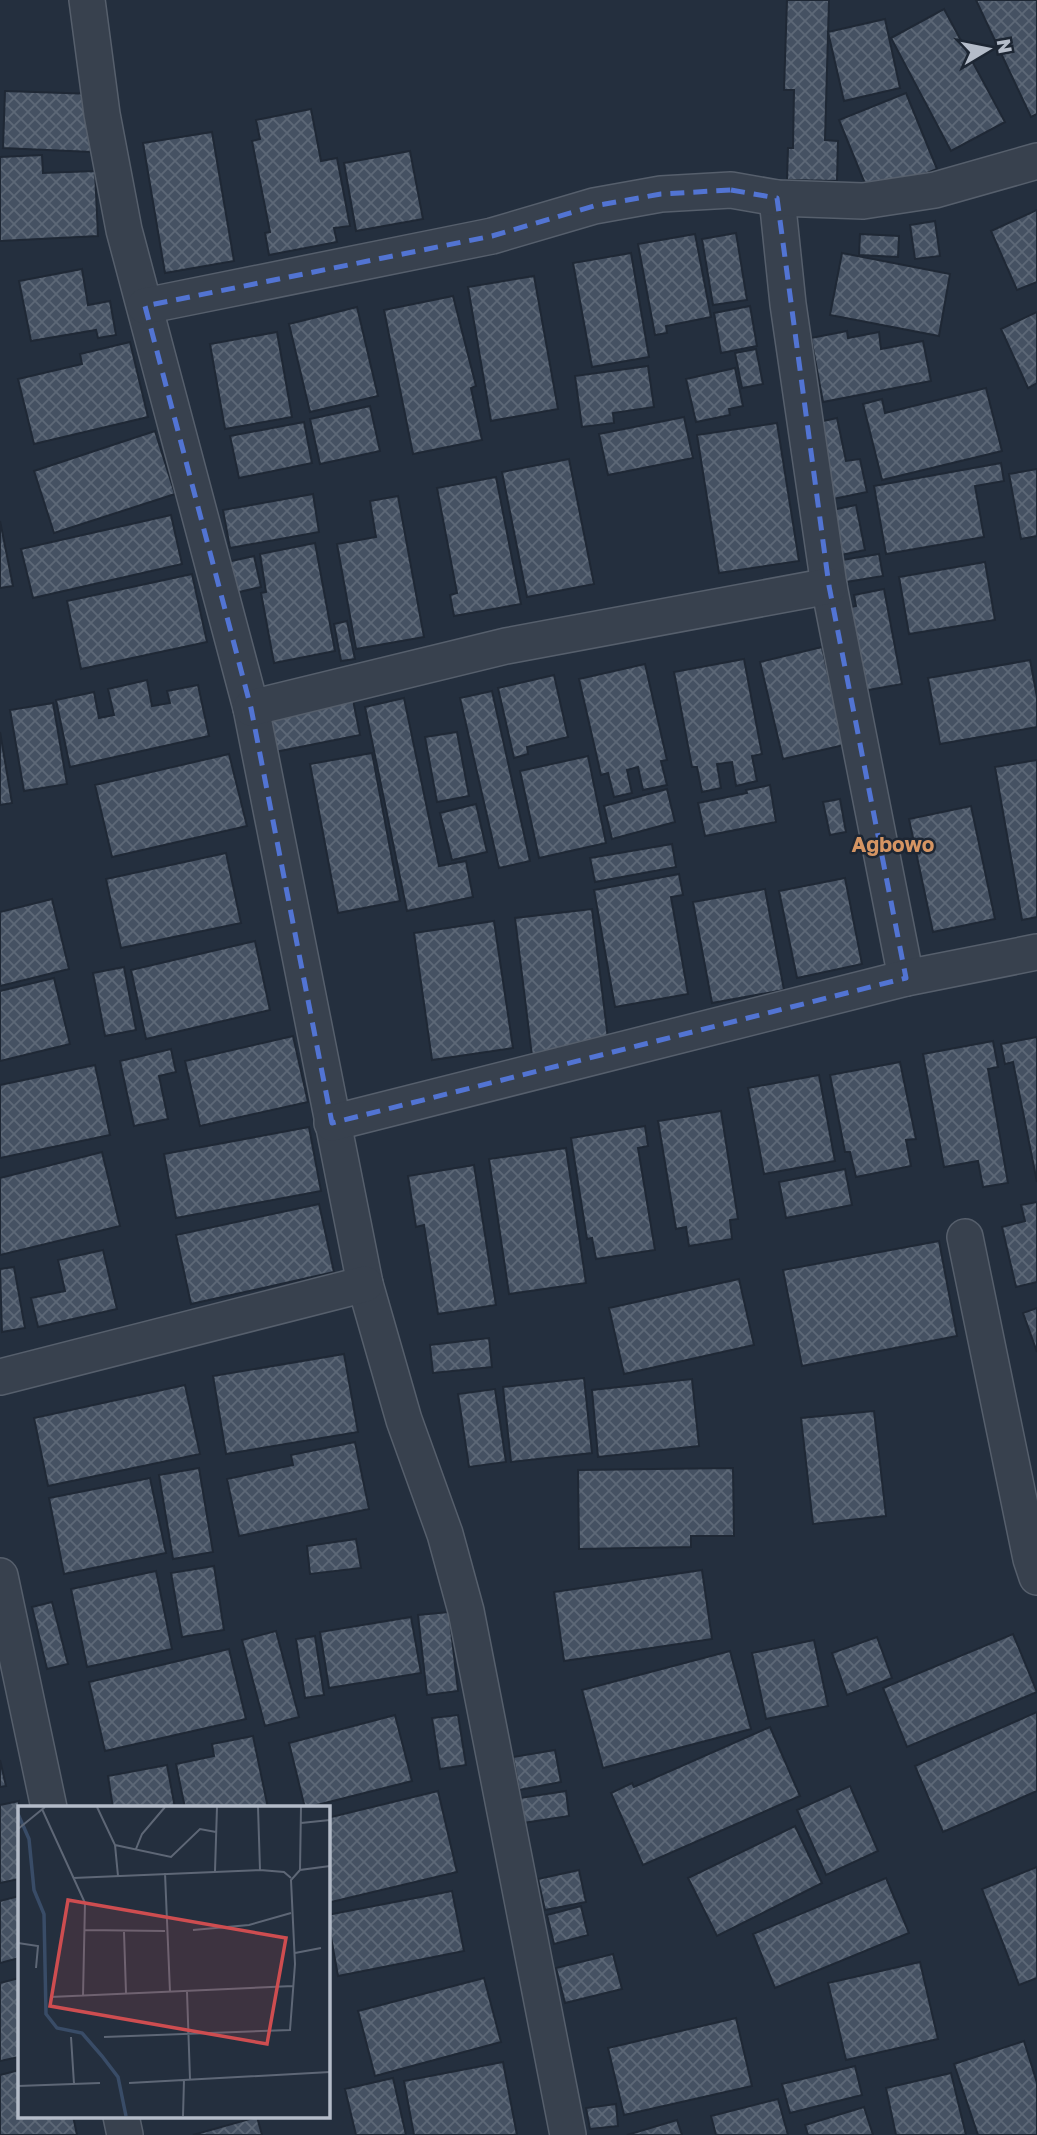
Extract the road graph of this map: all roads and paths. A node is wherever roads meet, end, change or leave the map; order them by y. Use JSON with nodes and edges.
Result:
{"nodes":[{"id":1,"x":88,"y":0,"type":"edge"},
{"id":2,"x":1037,"y":161,"type":"edge"},
{"id":3,"x":777,"y":198,"type":"junction"},
{"id":4,"x":145,"y":306,"type":"junction"},
{"id":5,"x":829,"y":586,"type":"junction"},
{"id":6,"x":251,"y":708,"type":"junction"},
{"id":7,"x":1037,"y":953,"type":"edge"},
{"id":8,"x":906,"y":978,"type":"junction"},
{"id":9,"x":332,"y":1123,"type":"junction"},
{"id":10,"x":965,"y":1237,"type":"dead end"},
{"id":11,"x":365,"y":1284,"type":"junction"},
{"id":12,"x":0,"y":1377,"type":"edge"},
{"id":13,"x":0,"y":1576,"type":"edge"},
{"id":14,"x":1037,"y":1577,"type":"edge"},
{"id":15,"x":49,"y":1806,"type":"edge"},
{"id":16,"x":568,"y":2135,"type":"edge"}],
"edges":[{"from":1,"to":4,"type":"street"},
{"from":2,"to":3,"type":"street"},
{"from":3,"to":4,"type":"street"},
{"from":3,"to":5,"type":"street"},
{"from":4,"to":6,"type":"street"},
{"from":5,"to":6,"type":"street"},
{"from":5,"to":8,"type":"street"},
{"from":6,"to":9,"type":"street"},
{"from":7,"to":8,"type":"street"},
{"from":8,"to":9,"type":"street"},
{"from":9,"to":11,"type":"street"},
{"from":10,"to":14,"type":"street"},
{"from":11,"to":12,"type":"street"},
{"from":11,"to":16,"type":"street"},
{"from":13,"to":15,"type":"street"}]}
